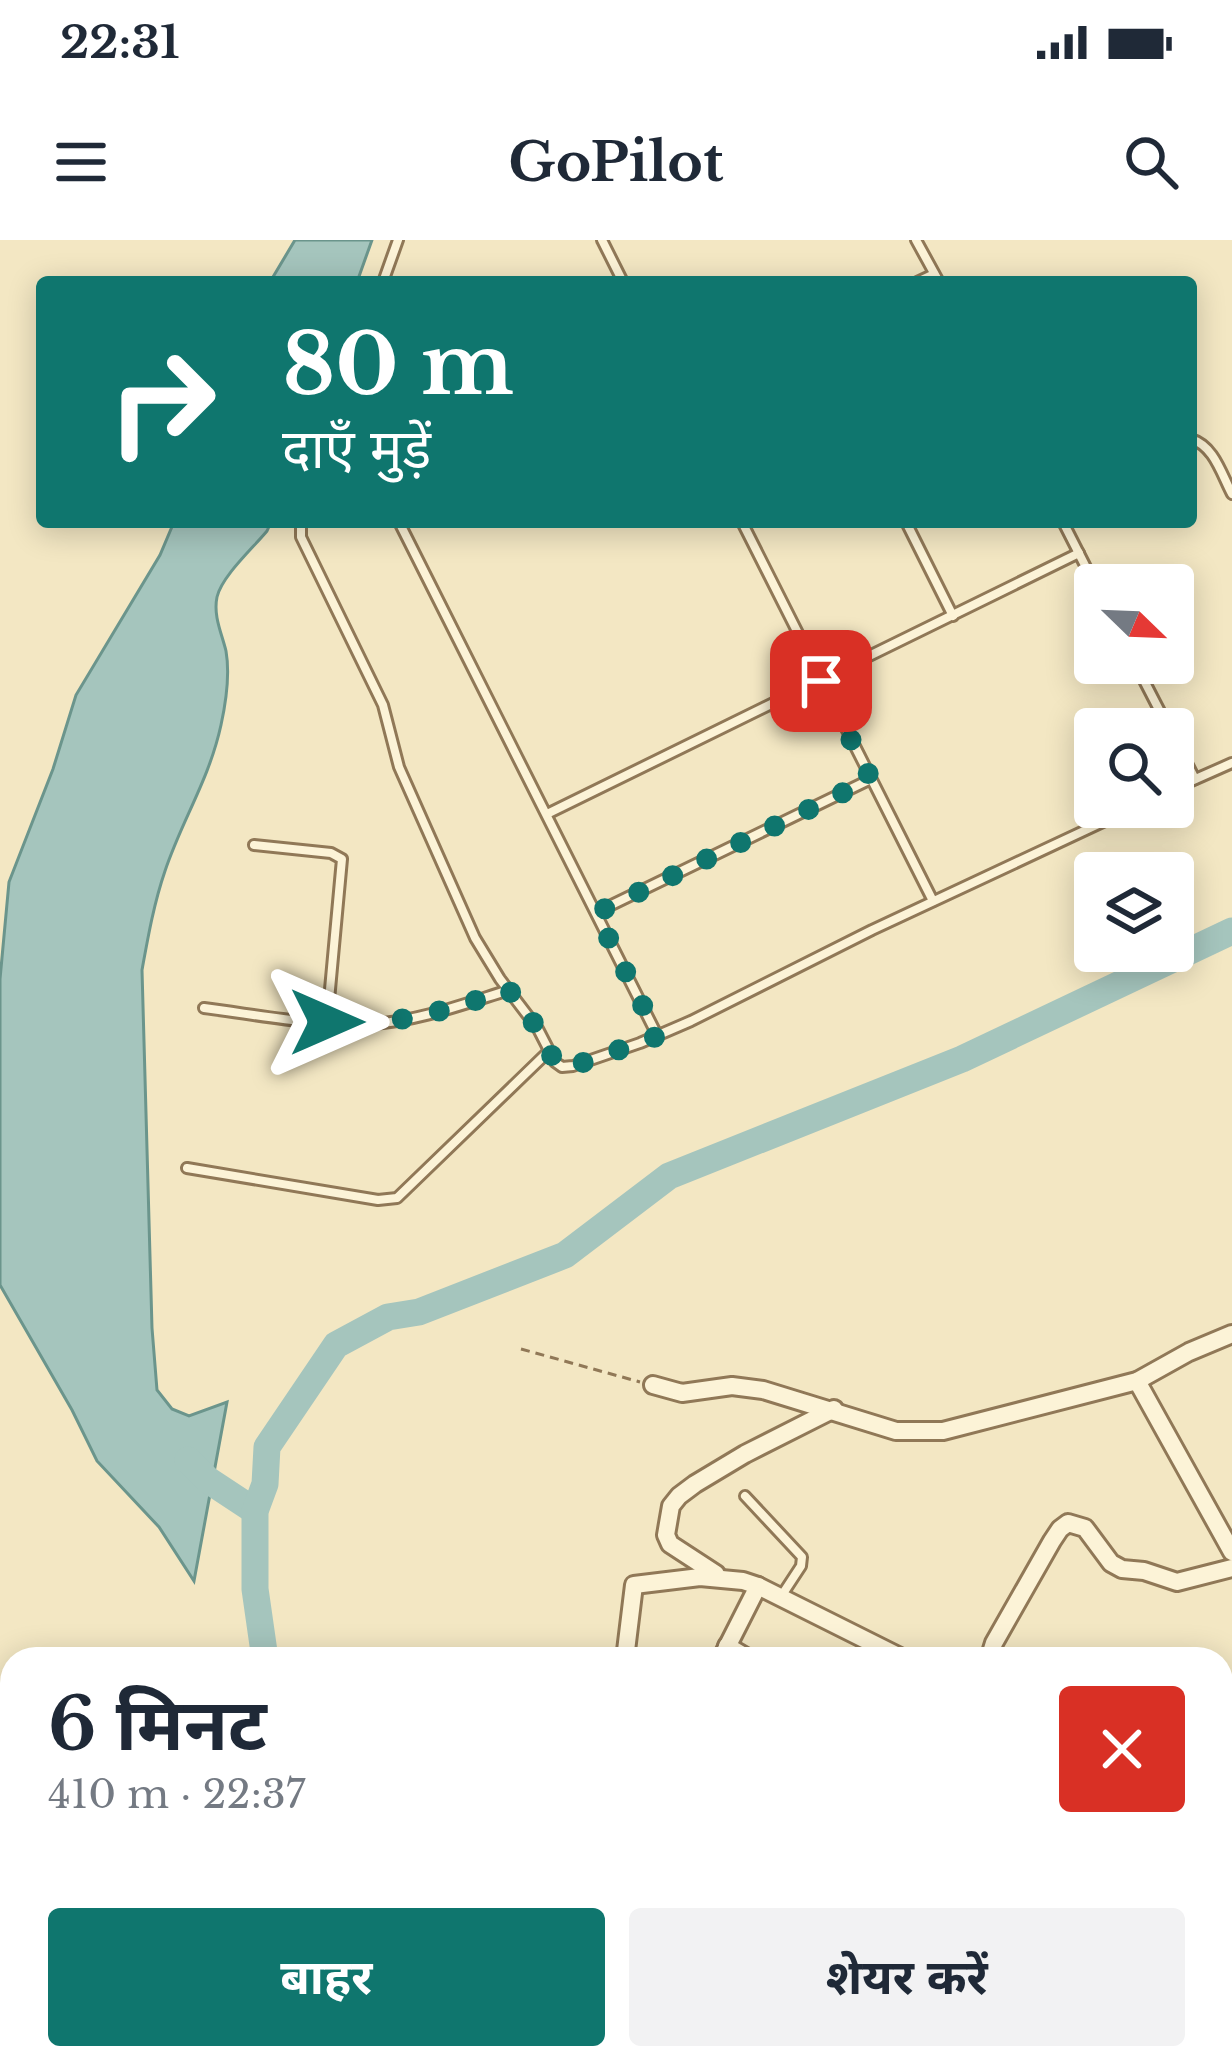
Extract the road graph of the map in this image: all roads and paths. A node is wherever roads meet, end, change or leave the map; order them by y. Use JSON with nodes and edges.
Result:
{"nodes":[{"id":1,"x":398,"y":240,"type":"edge"},
{"id":2,"x":602,"y":240,"type":"edge"},
{"id":3,"x":916,"y":240,"type":"edge"},
{"id":4,"x":385,"y":276,"type":"edge"},
{"id":5,"x":620,"y":276,"type":"edge"},
{"id":6,"x":935,"y":276,"type":"edge"},
{"id":7,"x":1197,"y":442,"type":"edge"},
{"id":8,"x":1232,"y":494,"type":"edge"},
{"id":9,"x":301,"y":528,"type":"edge"},
{"id":10,"x":402,"y":528,"type":"edge"},
{"id":11,"x":745,"y":528,"type":"edge"},
{"id":12,"x":909,"y":528,"type":"edge"},
{"id":13,"x":1066,"y":528,"type":"edge"},
{"id":14,"x":1079,"y":553,"type":"junction"},
{"id":15,"x":1084,"y":564,"type":"edge"},
{"id":16,"x":953,"y":616,"type":"junction"},
{"id":17,"x":821,"y":681,"type":"junction"},
{"id":18,"x":1232,"y":764,"type":"edge"},
{"id":19,"x":871,"y":779,"type":"junction"},
{"id":20,"x":1195,"y":779,"type":"edge"},
{"id":21,"x":547,"y":814,"type":"junction"},
{"id":22,"x":1090,"y":828,"type":"edge"},
{"id":23,"x":254,"y":845,"type":"dead end"},
{"id":24,"x":933,"y":902,"type":"junction"},
{"id":25,"x":596,"y":913,"type":"junction"},
{"id":26,"x":509,"y":990,"type":"junction"},
{"id":27,"x":204,"y":1008,"type":"dead end"},
{"id":28,"x":327,"y":1022,"type":"junction"},
{"id":29,"x":658,"y":1036,"type":"junction"},
{"id":30,"x":549,"y":1051,"type":"junction"},
{"id":31,"x":187,"y":1168,"type":"dead end"},
{"id":32,"x":1232,"y":1334,"type":"edge"},
{"id":33,"x":521,"y":1349,"type":"dead end"},
{"id":34,"x":1136,"y":1381,"type":"junction"},
{"id":35,"x":653,"y":1385,"type":"joint"},
{"id":36,"x":834,"y":1409,"type":"junction"},
{"id":37,"x":745,"y":1496,"type":"dead end"},
{"id":38,"x":1232,"y":1552,"type":"edge"},
{"id":39,"x":1232,"y":1568,"type":"edge"},
{"id":40,"x":722,"y":1577,"type":"junction"},
{"id":41,"x":758,"y":1586,"type":"junction"},
{"id":42,"x":781,"y":1596,"type":"junction"},
{"id":43,"x":626,"y":1647,"type":"edge"},
{"id":44,"x":727,"y":1647,"type":"edge"},
{"id":45,"x":881,"y":1647,"type":"edge"},
{"id":46,"x":993,"y":1647,"type":"edge"}],
"edges":[{"from":1,"to":4,"type":"lane"},
{"from":2,"to":5,"type":"lane"},
{"from":3,"to":6,"type":"lane"},
{"from":7,"to":8,"type":"lane"},
{"from":9,"to":26,"type":"lane"},
{"from":10,"to":21,"type":"lane"},
{"from":11,"to":17,"type":"lane"},
{"from":12,"to":16,"type":"lane"},
{"from":13,"to":14,"type":"lane"},
{"from":14,"to":15,"type":"lane"},
{"from":14,"to":16,"type":"lane"},
{"from":16,"to":17,"type":"lane"},
{"from":17,"to":19,"type":"lane"},
{"from":17,"to":21,"type":"lane"},
{"from":18,"to":20,"type":"lane"},
{"from":19,"to":24,"type":"lane"},
{"from":19,"to":25,"type":"lane"},
{"from":21,"to":25,"type":"lane"},
{"from":22,"to":24,"type":"lane"},
{"from":23,"to":28,"type":"lane"},
{"from":24,"to":29,"type":"lane"},
{"from":25,"to":29,"type":"lane"},
{"from":26,"to":28,"type":"lane"},
{"from":26,"to":30,"type":"lane"},
{"from":27,"to":28,"type":"lane"},
{"from":29,"to":30,"type":"lane"},
{"from":30,"to":31,"type":"lane"},
{"from":32,"to":34,"type":"street"},
{"from":33,"to":35,"type":"path"},
{"from":34,"to":36,"type":"street"},
{"from":34,"to":38,"type":"street"},
{"from":35,"to":36,"type":"street"},
{"from":36,"to":40,"type":"street"},
{"from":37,"to":42,"type":"lane"},
{"from":39,"to":46,"type":"street"},
{"from":40,"to":41,"type":"street"},
{"from":40,"to":43,"type":"street"},
{"from":41,"to":42,"type":"street"},
{"from":41,"to":44,"type":"street"},
{"from":42,"to":45,"type":"street"}]}
